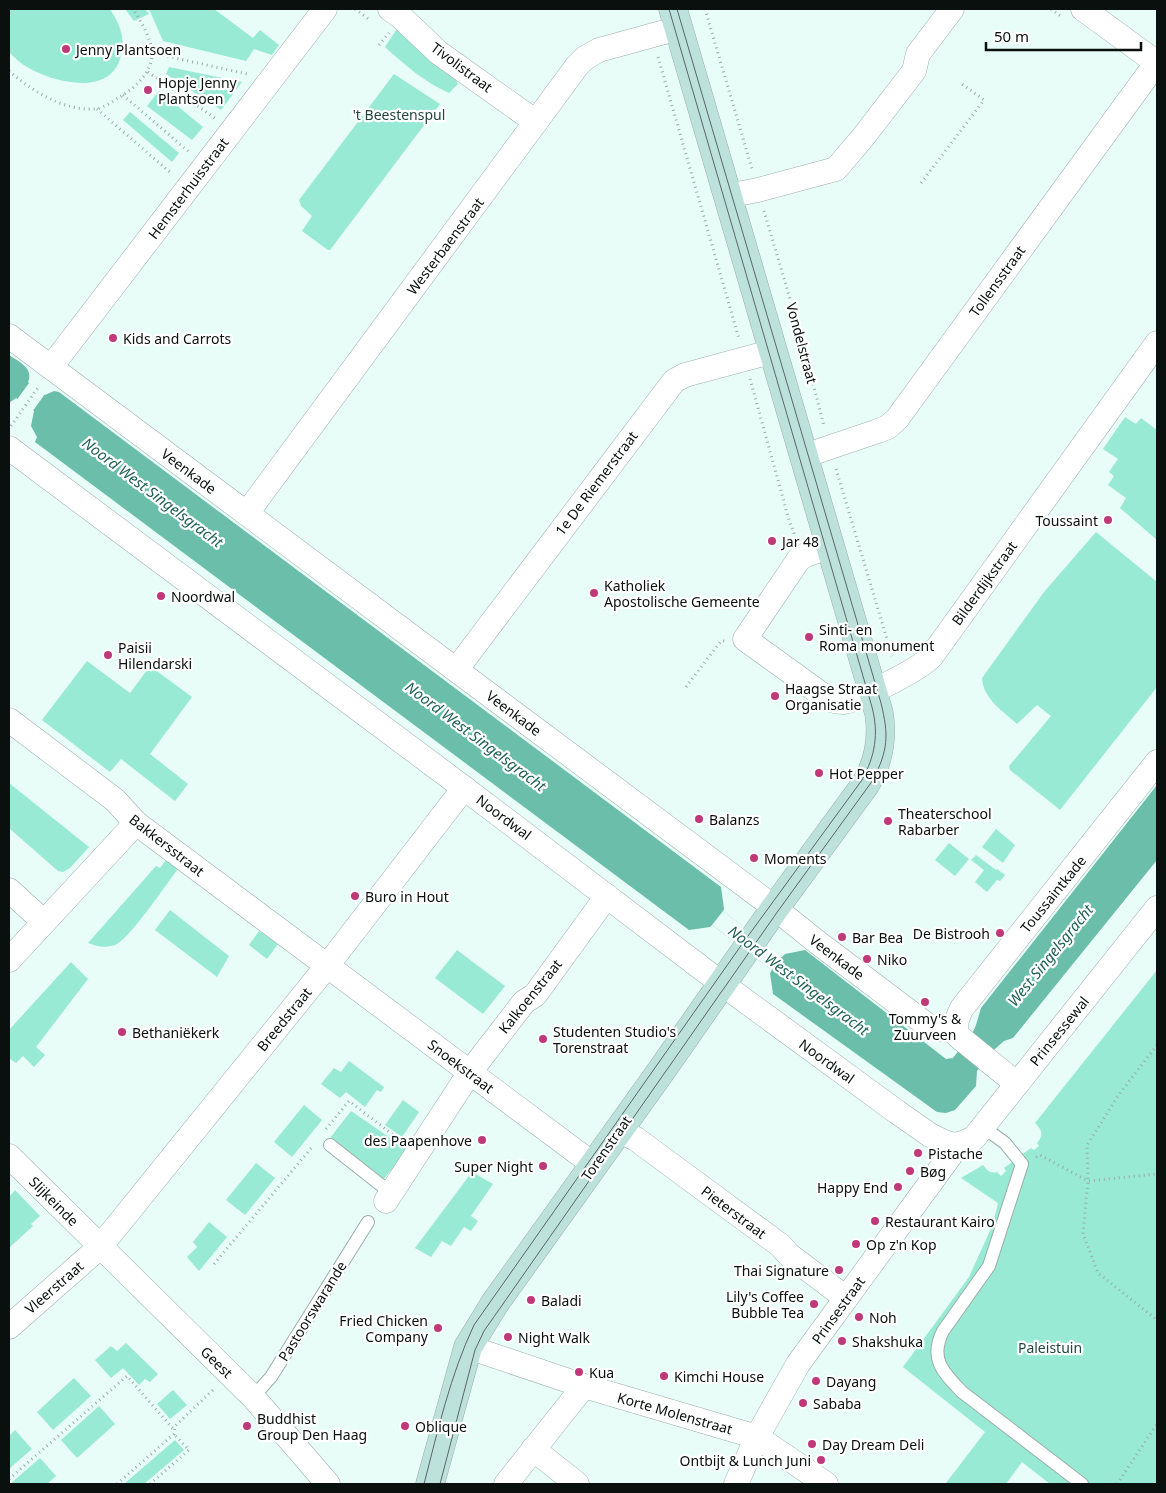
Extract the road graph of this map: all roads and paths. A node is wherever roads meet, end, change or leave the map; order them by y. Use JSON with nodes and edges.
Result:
{"nodes":[{"id":1,"x":133,"y":9,"type":"edge"},
{"id":2,"x":325,"y":9,"type":"edge"},
{"id":3,"x":390,"y":9,"type":"edge"},
{"id":4,"x":705,"y":9,"type":"edge"},
{"id":5,"x":952,"y":9,"type":"edge"},
{"id":6,"x":1083,"y":9,"type":"edge"},
{"id":7,"x":676,"y":19,"type":"edge"},
{"id":8,"x":153,"y":53,"type":"junction"},
{"id":9,"x":1157,"y":63,"type":"edge"},
{"id":10,"x":9,"y":70,"type":"edge"},
{"id":11,"x":148,"y":72,"type":"junction"},
{"id":12,"x":272,"y":79,"type":"junction"},
{"id":13,"x":959,"y":82,"type":"dead end"},
{"id":14,"x":123,"y":96,"type":"junction"},
{"id":15,"x":96,"y":110,"type":"junction"},
{"id":16,"x":536,"y":122,"type":"junction"},
{"id":17,"x":233,"y":130,"type":"junction"},
{"id":18,"x":206,"y":166,"type":"junction"},
{"id":19,"x":921,"y":183,"type":"dead end"},
{"id":20,"x":189,"y":188,"type":"junction"},
{"id":21,"x":758,"y":190,"type":"junction"},
{"id":22,"x":727,"y":196,"type":"junction"},
{"id":23,"x":9,"y":336,"type":"edge"},
{"id":24,"x":1157,"y":343,"type":"edge"},
{"id":25,"x":774,"y":351,"type":"junction"},
{"id":26,"x":50,"y":367,"type":"junction"},
{"id":27,"x":38,"y":388,"type":"dead end"},
{"id":28,"x":10,"y":436,"type":"edge"},
{"id":29,"x":816,"y":452,"type":"junction"},
{"id":30,"x":247,"y":513,"type":"junction"},
{"id":31,"x":830,"y":546,"type":"junction"},
{"id":32,"x":745,"y":639,"type":"junction"},
{"id":33,"x":456,"y":670,"type":"junction"},
{"id":34,"x":898,"y":678,"type":"junction"},
{"id":35,"x":686,"y":687,"type":"dead end"},
{"id":36,"x":872,"y":690,"type":"junction"},
{"id":37,"x":9,"y":720,"type":"edge"},
{"id":38,"x":1157,"y":762,"type":"edge"},
{"id":39,"x":464,"y":788,"type":"junction"},
{"id":40,"x":136,"y":823,"type":"junction"},
{"id":41,"x":9,"y":890,"type":"edge"},
{"id":42,"x":607,"y":896,"type":"junction"},
{"id":43,"x":1157,"y":908,"type":"edge"},
{"id":44,"x":781,"y":913,"type":"junction"},
{"id":45,"x":43,"y":921,"type":"junction"},
{"id":46,"x":9,"y":960,"type":"edge"},
{"id":47,"x":327,"y":966,"type":"junction"},
{"id":48,"x":722,"y":984,"type":"junction"},
{"id":49,"x":959,"y":1036,"type":"junction"},
{"id":50,"x":1157,"y":1045,"type":"edge"},
{"id":51,"x":470,"y":1072,"type":"junction"},
{"id":52,"x":1017,"y":1084,"type":"junction"},
{"id":53,"x":983,"y":1127,"type":"junction"},
{"id":54,"x":326,"y":1131,"type":"dead end"},
{"id":55,"x":627,"y":1134,"type":"junction"},
{"id":56,"x":330,"y":1145,"type":"dead end"},
{"id":57,"x":954,"y":1145,"type":"junction"},
{"id":58,"x":314,"y":1146,"type":"dead end"},
{"id":59,"x":417,"y":1152,"type":"junction"},
{"id":60,"x":9,"y":1156,"type":"edge"},
{"id":61,"x":1022,"y":1164,"type":"junction"},
{"id":62,"x":594,"y":1165,"type":"junction"},
{"id":63,"x":1157,"y":1174,"type":"edge"},
{"id":64,"x":1088,"y":1180,"type":"junction"},
{"id":65,"x":389,"y":1197,"type":"joint"},
{"id":66,"x":368,"y":1222,"type":"dead end"},
{"id":67,"x":100,"y":1247,"type":"junction"},
{"id":68,"x":214,"y":1264,"type":"dead end"},
{"id":69,"x":846,"y":1298,"type":"junction"},
{"id":70,"x":1157,"y":1320,"type":"edge"},
{"id":71,"x":9,"y":1327,"type":"edge"},
{"id":72,"x":468,"y":1347,"type":"junction"},
{"id":73,"x":230,"y":1374,"type":"junction"},
{"id":74,"x":588,"y":1387,"type":"junction"},
{"id":75,"x":254,"y":1397,"type":"junction"},
{"id":76,"x":1157,"y":1424,"type":"edge"},
{"id":77,"x":174,"y":1433,"type":"junction"},
{"id":78,"x":757,"y":1437,"type":"junction"},
{"id":79,"x":533,"y":1449,"type":"junction"},
{"id":80,"x":9,"y":1479,"type":"edge"},
{"id":81,"x":117,"y":1484,"type":"edge"},
{"id":82,"x":150,"y":1484,"type":"edge"},
{"id":83,"x":328,"y":1484,"type":"edge"},
{"id":84,"x":430,"y":1484,"type":"edge"},
{"id":85,"x":506,"y":1484,"type":"edge"},
{"id":86,"x":577,"y":1484,"type":"edge"},
{"id":87,"x":736,"y":1484,"type":"edge"},
{"id":88,"x":826,"y":1484,"type":"edge"},
{"id":89,"x":1082,"y":1484,"type":"edge"},
{"id":90,"x":1117,"y":1484,"type":"edge"}],
"edges":[{"from":1,"to":8,"type":"path"},
{"from":2,"to":12,"type":"street","name":"Hemsterhuisstraat"},
{"from":3,"to":16,"type":"street","name":"Tivolistraat"},
{"from":4,"to":21,"type":"path","name":"Vondelstraat"},
{"from":5,"to":21,"type":"street"},
{"from":6,"to":9,"type":"street"},
{"from":7,"to":16,"type":"street","name":"Westerbaenstraat"},
{"from":7,"to":22,"type":"street","name":"Vondelstraat"},
{"from":8,"to":11,"type":"path"},
{"from":8,"to":12,"type":"path"},
{"from":9,"to":29,"type":"street","name":"Tollensstraat"},
{"from":10,"to":15,"type":"path"},
{"from":11,"to":14,"type":"path"},
{"from":11,"to":17,"type":"path"},
{"from":12,"to":17,"type":"street","name":"Hemsterhuisstraat"},
{"from":13,"to":19,"type":"path"},
{"from":14,"to":15,"type":"path"},
{"from":14,"to":18,"type":"path"},
{"from":15,"to":20,"type":"path"},
{"from":16,"to":30,"type":"street","name":"Westerbaenstraat"},
{"from":17,"to":18,"type":"street","name":"Hemsterhuisstraat"},
{"from":18,"to":20,"type":"street","name":"Hemsterhuisstraat"},
{"from":20,"to":26,"type":"street","name":"Hemsterhuisstraat"},
{"from":21,"to":22,"type":"street"},
{"from":21,"to":29,"type":"path","name":"Vondelstraat"},
{"from":22,"to":25,"type":"street","name":"Vondelstraat"},
{"from":23,"to":26,"type":"street","name":"Veenkade"},
{"from":24,"to":34,"type":"street","name":"Bilderdijkstraat"},
{"from":25,"to":29,"type":"street","name":"Vondelstraat"},
{"from":25,"to":33,"type":"street","name":"1e De Riemerstraat"},
{"from":26,"to":30,"type":"street","name":"Veenkade"},
{"from":27,"to":28,"type":"path"},
{"from":28,"to":39,"type":"street","name":"Noordwal"},
{"from":29,"to":31,"type":"street","name":"Vondelstraat"},
{"from":29,"to":34,"type":"path","name":"Vondelstraat"},
{"from":30,"to":33,"type":"street","name":"Veenkade"},
{"from":31,"to":32,"type":"street"},
{"from":31,"to":36,"type":"street","name":"Vondelstraat"},
{"from":32,"to":35,"type":"path"},
{"from":32,"to":36,"type":"street"},
{"from":33,"to":44,"type":"street","name":"Veenkade"},
{"from":34,"to":36,"type":"street","name":"Bilderdijkstraat"},
{"from":36,"to":44,"type":"street"},
{"from":37,"to":40,"type":"street","name":"Bakkersstraat"},
{"from":38,"to":49,"type":"street","name":"Toussaintkade"},
{"from":39,"to":42,"type":"street","name":"Noordwal"},
{"from":39,"to":47,"type":"street","name":"Breedstraat"},
{"from":40,"to":45,"type":"street"},
{"from":40,"to":47,"type":"street","name":"Bakkersstraat"},
{"from":41,"to":45,"type":"street"},
{"from":42,"to":48,"type":"street","name":"Noordwal"},
{"from":42,"to":51,"type":"street","name":"Kalkoenstraat"},
{"from":43,"to":52,"type":"street","name":"Prinsessewal"},
{"from":44,"to":48,"type":"street","name":"Torenstraat"},
{"from":44,"to":49,"type":"street","name":"Veenkade"},
{"from":45,"to":46,"type":"street"},
{"from":47,"to":51,"type":"street","name":"Snoekstraat"},
{"from":47,"to":67,"type":"street","name":"Breedstraat"},
{"from":48,"to":55,"type":"street","name":"Torenstraat"},
{"from":48,"to":57,"type":"street","name":"Noordwal"},
{"from":49,"to":52,"type":"street"},
{"from":50,"to":64,"type":"path"},
{"from":51,"to":59,"type":"street"},
{"from":51,"to":62,"type":"street","name":"Snoekstraat"},
{"from":52,"to":53,"type":"street","name":"Prinsessewal"},
{"from":53,"to":57,"type":"street","name":"Prinsessewal"},
{"from":53,"to":61,"type":"lane"},
{"from":54,"to":59,"type":"path"},
{"from":55,"to":62,"type":"street","name":"Torenstraat"},
{"from":55,"to":69,"type":"street","name":"Pieterstraat"},
{"from":56,"to":65,"type":"lane"},
{"from":57,"to":69,"type":"street","name":"Prinsestraat"},
{"from":58,"to":68,"type":"path"},
{"from":59,"to":65,"type":"street"},
{"from":60,"to":67,"type":"street","name":"Slijkeinde"},
{"from":61,"to":64,"type":"path"},
{"from":61,"to":89,"type":"lane"},
{"from":62,"to":72,"type":"street","name":"Torenstraat"},
{"from":63,"to":64,"type":"path"},
{"from":64,"to":70,"type":"path"},
{"from":66,"to":75,"type":"lane","name":"Pastoorswarande"},
{"from":67,"to":71,"type":"street","name":"Vleerstraat"},
{"from":67,"to":73,"type":"street","name":"Geest"},
{"from":69,"to":78,"type":"street","name":"Prinsestraat"},
{"from":72,"to":74,"type":"street"},
{"from":72,"to":84,"type":"street","name":"Torenstraat"},
{"from":73,"to":75,"type":"street","name":"Geest"},
{"from":73,"to":77,"type":"path"},
{"from":74,"to":78,"type":"street","name":"Korte Molenstraat"},
{"from":74,"to":79,"type":"street"},
{"from":75,"to":83,"type":"street","name":"Geest"},
{"from":76,"to":90,"type":"path"},
{"from":77,"to":80,"type":"path"},
{"from":77,"to":81,"type":"path"},
{"from":77,"to":82,"type":"path"},
{"from":78,"to":87,"type":"street","name":"Prinsestraat"},
{"from":78,"to":88,"type":"street","name":"Korte Molenstraat"},
{"from":79,"to":85,"type":"street"},
{"from":79,"to":86,"type":"street"}]}
